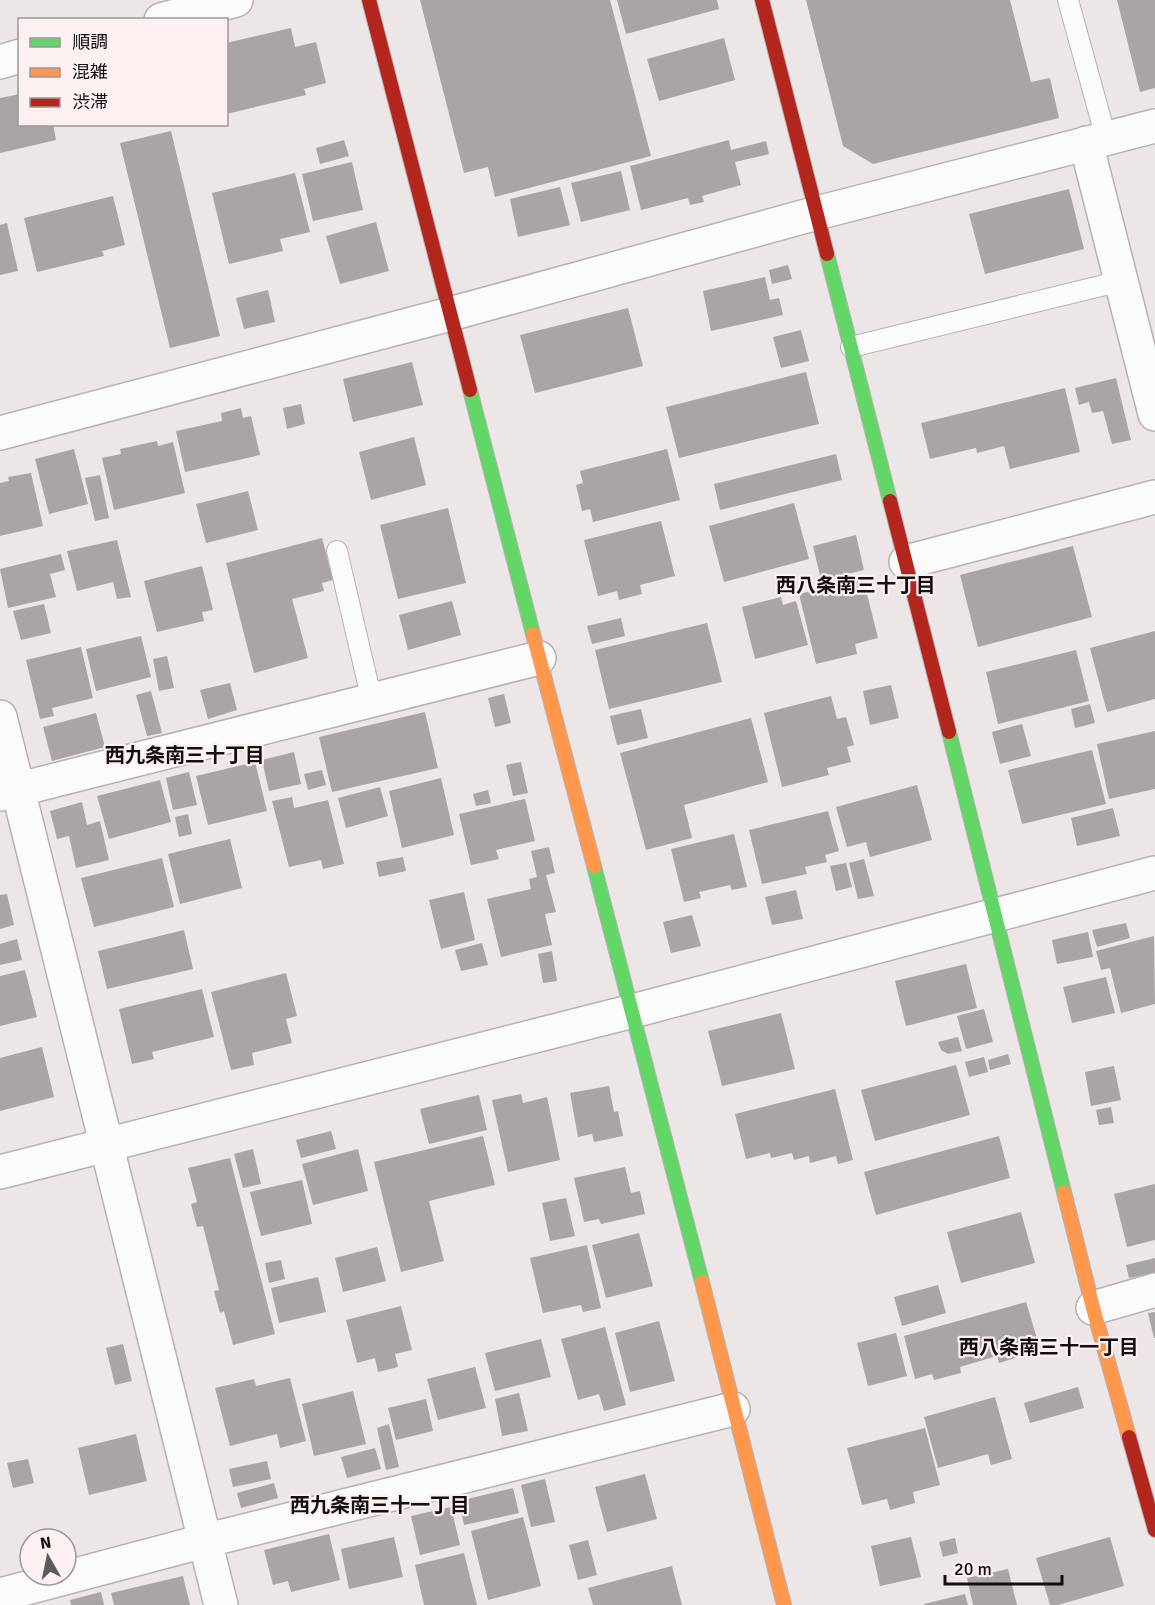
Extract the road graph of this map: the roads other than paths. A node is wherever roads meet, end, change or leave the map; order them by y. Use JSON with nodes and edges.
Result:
{"nodes":[{"id":1,"x":236,"y":0,"type":"edge"},
{"id":2,"x":369,"y":0,"type":"edge"},
{"id":3,"x":762,"y":0,"type":"edge"},
{"id":4,"x":1068,"y":0,"type":"edge"},
{"id":5,"x":168,"y":18,"type":"edge"},
{"id":6,"x":18,"y":58,"type":"edge"},
{"id":7,"x":0,"y":62,"type":"edge"},
{"id":8,"x":1155,"y":126,"type":"edge"},
{"id":9,"x":1096,"y":141,"type":"junction"},
{"id":10,"x":817,"y":213,"type":"junction"},
{"id":11,"x":1121,"y":282,"type":"junction"},
{"id":12,"x":450,"y":314,"type":"junction"},
{"id":13,"x":851,"y":346,"type":"junction"},
{"id":14,"x":1155,"y":414,"type":"edge"},
{"id":15,"x":0,"y":433,"type":"edge"},
{"id":16,"x":1155,"y":497,"type":"edge"},
{"id":17,"x":337,"y":551,"type":"dead end"},
{"id":18,"x":906,"y":562,"type":"junction"},
{"id":19,"x":539,"y":658,"type":"junction"},
{"id":20,"x":372,"y":701,"type":"junction"},
{"id":21,"x":0,"y":717,"type":"edge"},
{"id":22,"x":9,"y":792,"type":"edge"},
{"id":23,"x":1155,"y":873,"type":"edge"},
{"id":24,"x":995,"y":914,"type":"junction"},
{"id":25,"x":633,"y":1011,"type":"junction"},
{"id":26,"x":107,"y":1146,"type":"junction"},
{"id":27,"x":0,"y":1172,"type":"edge"},
{"id":28,"x":1155,"y":1290,"type":"edge"},
{"id":29,"x":1093,"y":1308,"type":"junction"},
{"id":30,"x":734,"y":1409,"type":"junction"},
{"id":31,"x":1155,"y":1530,"type":"edge"},
{"id":32,"x":204,"y":1541,"type":"junction"},
{"id":33,"x":0,"y":1595,"type":"edge"},
{"id":34,"x":221,"y":1605,"type":"edge"},
{"id":35,"x":784,"y":1605,"type":"edge"}],
"edges":[{"from":1,"to":5,"type":"street"},
{"from":2,"to":12,"type":"street"},
{"from":3,"to":10,"type":"street"},
{"from":4,"to":9,"type":"lane"},
{"from":6,"to":7,"type":"street"},
{"from":8,"to":9,"type":"street"},
{"from":9,"to":10,"type":"street"},
{"from":9,"to":11,"type":"street"},
{"from":10,"to":12,"type":"street"},
{"from":10,"to":13,"type":"street"},
{"from":11,"to":13,"type":"lane"},
{"from":11,"to":14,"type":"street"},
{"from":12,"to":15,"type":"street"},
{"from":12,"to":19,"type":"street"},
{"from":13,"to":18,"type":"street"},
{"from":16,"to":18,"type":"street"},
{"from":17,"to":20,"type":"lane"},
{"from":18,"to":24,"type":"street"},
{"from":19,"to":20,"type":"street"},
{"from":19,"to":25,"type":"street"},
{"from":20,"to":22,"type":"street"},
{"from":21,"to":22,"type":"street"},
{"from":22,"to":26,"type":"street"},
{"from":23,"to":24,"type":"street"},
{"from":24,"to":25,"type":"street"},
{"from":24,"to":29,"type":"street"},
{"from":25,"to":26,"type":"street"},
{"from":25,"to":30,"type":"street"},
{"from":26,"to":27,"type":"street"},
{"from":26,"to":32,"type":"street"},
{"from":28,"to":29,"type":"street"},
{"from":29,"to":31,"type":"street"},
{"from":30,"to":32,"type":"street"},
{"from":30,"to":35,"type":"street"},
{"from":32,"to":33,"type":"street"},
{"from":32,"to":34,"type":"street"}]}
